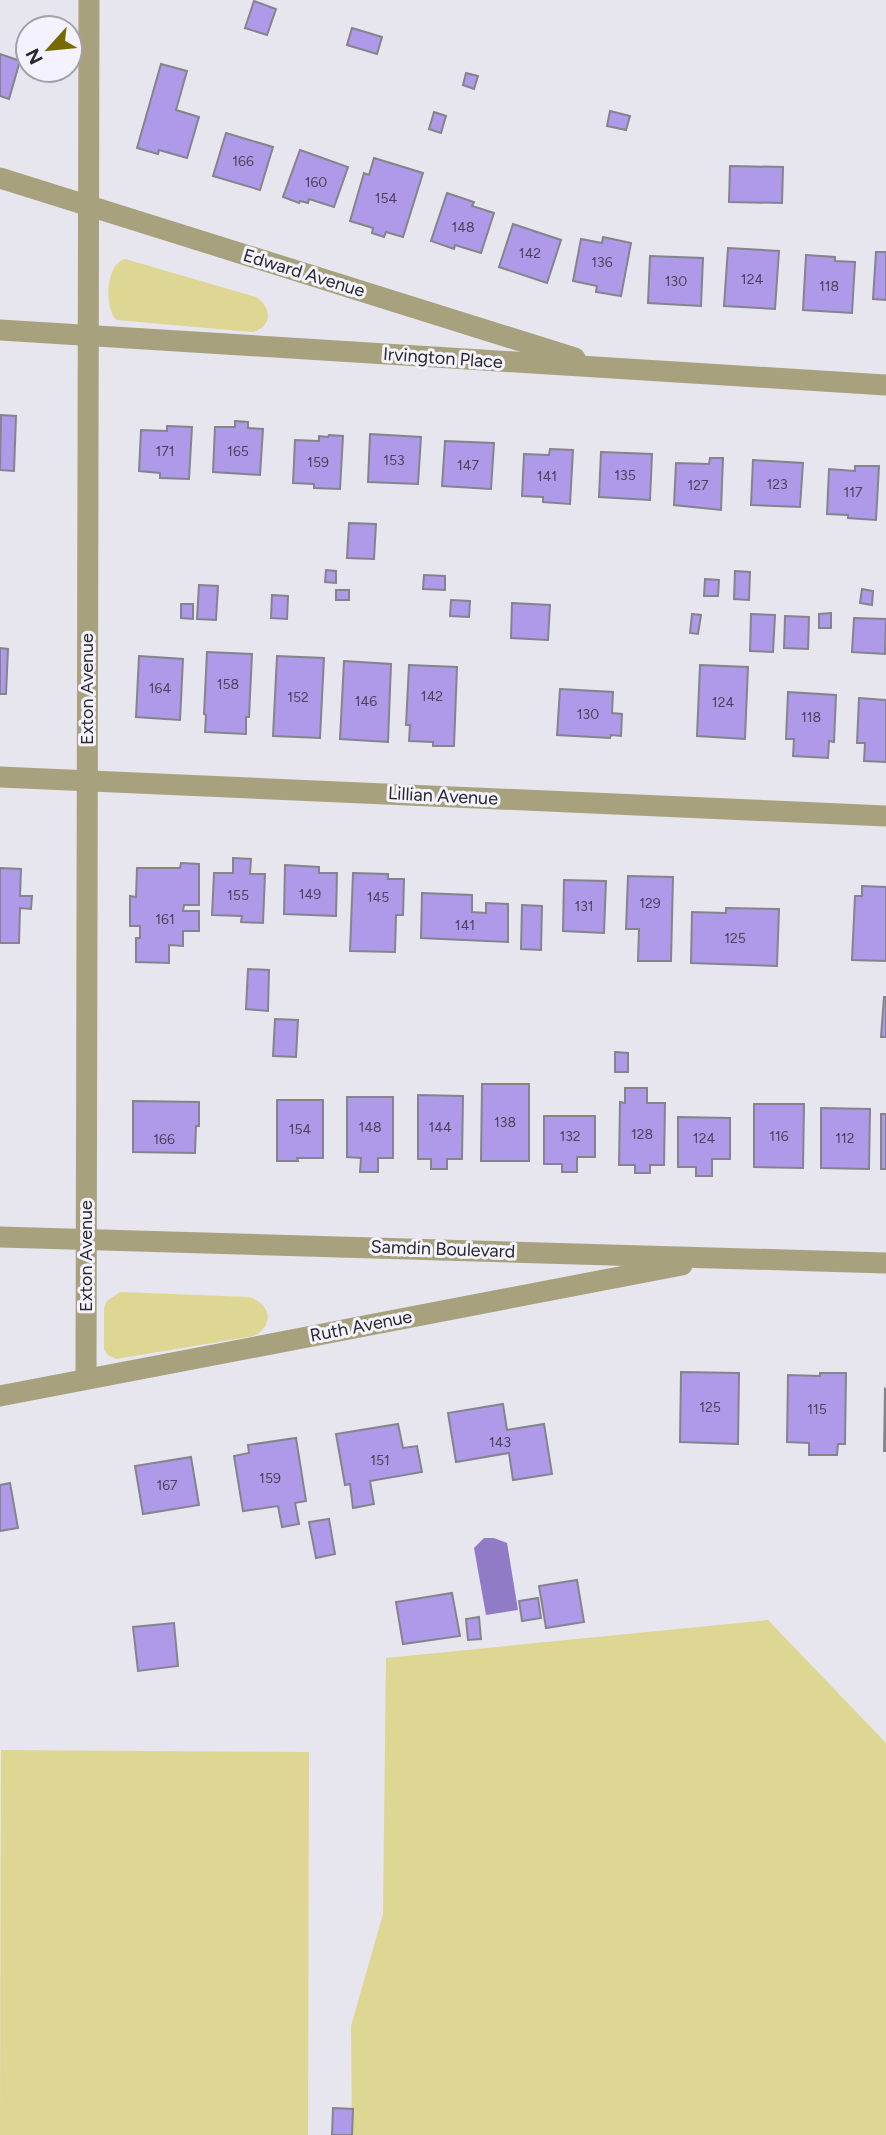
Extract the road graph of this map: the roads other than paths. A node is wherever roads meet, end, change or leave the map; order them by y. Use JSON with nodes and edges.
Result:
{"nodes":[{"id":1,"x":89,"y":0,"type":"edge"},
{"id":2,"x":0,"y":178,"type":"edge"},
{"id":3,"x":88,"y":206,"type":"junction"},
{"id":4,"x":0,"y":330,"type":"edge"},
{"id":5,"x":88,"y":336,"type":"junction"},
{"id":6,"x":608,"y":368,"type":"junction"},
{"id":7,"x":886,"y":385,"type":"edge"},
{"id":8,"x":0,"y":777,"type":"edge"},
{"id":9,"x":87,"y":780,"type":"junction"},
{"id":10,"x":886,"y":816,"type":"edge"},
{"id":11,"x":0,"y":1237,"type":"edge"},
{"id":12,"x":86,"y":1238,"type":"junction"},
{"id":13,"x":722,"y":1258,"type":"junction"},
{"id":14,"x":886,"y":1263,"type":"edge"},
{"id":15,"x":86,"y":1378,"type":"junction"},
{"id":16,"x":0,"y":1396,"type":"edge"}],
"edges":[{"from":1,"to":3,"type":"street","name":"Exton Avenue"},
{"from":2,"to":3,"type":"street","name":"Edward Avenue"},
{"from":3,"to":5,"type":"street","name":"Exton Avenue"},
{"from":3,"to":6,"type":"street","name":"Edward Avenue"},
{"from":4,"to":5,"type":"street","name":"Irvington Place"},
{"from":5,"to":6,"type":"street","name":"Irvington Place"},
{"from":5,"to":9,"type":"street","name":"Exton Avenue"},
{"from":6,"to":7,"type":"street","name":"Irvington Place"},
{"from":8,"to":9,"type":"street","name":"Lillian Avenue"},
{"from":9,"to":10,"type":"street","name":"Lillian Avenue"},
{"from":9,"to":12,"type":"street","name":"Exton Avenue"},
{"from":11,"to":12,"type":"street","name":"Samdin Boulevard"},
{"from":12,"to":13,"type":"street","name":"Samdin Boulevard"},
{"from":12,"to":15,"type":"street","name":"Exton Avenue"},
{"from":13,"to":14,"type":"street","name":"Samdin Boulevard"},
{"from":13,"to":15,"type":"street","name":"Ruth Avenue"},
{"from":15,"to":16,"type":"street","name":"Ruth Avenue"}]}
